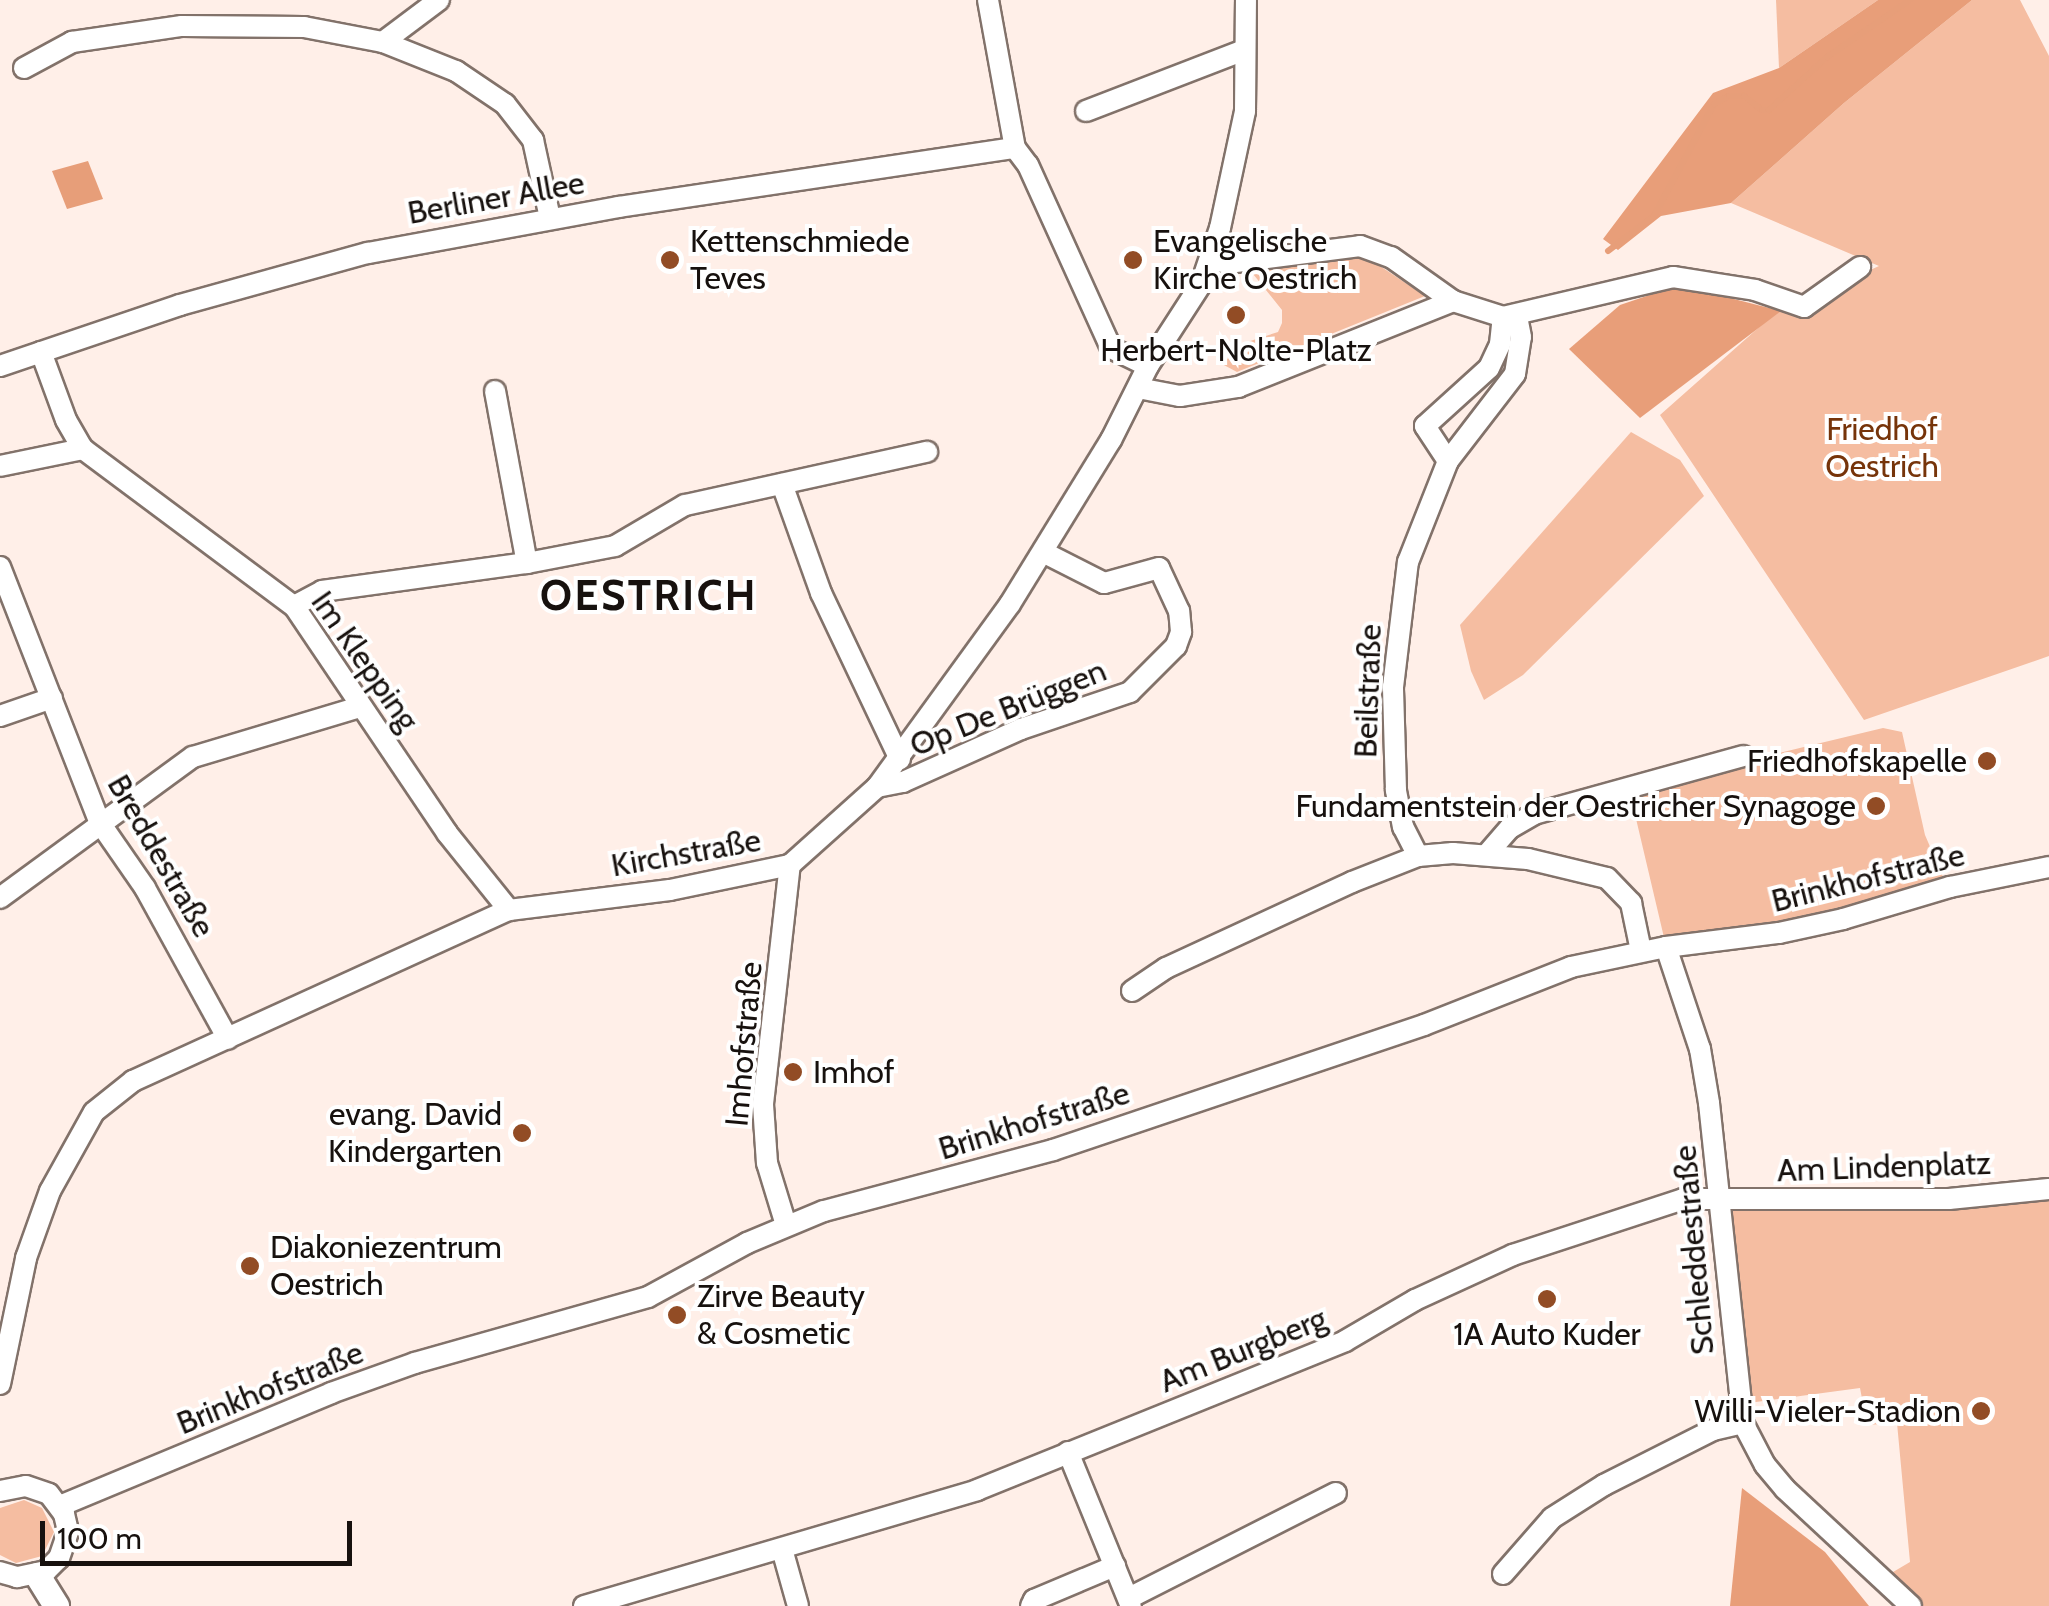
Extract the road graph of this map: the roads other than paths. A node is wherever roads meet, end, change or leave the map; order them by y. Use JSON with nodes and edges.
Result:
{"nodes":[{"id":1,"x":439,"y":0,"type":"edge"},
{"id":2,"x":988,"y":0,"type":"edge"},
{"id":3,"x":1246,"y":0,"type":"edge"},
{"id":4,"x":382,"y":42,"type":"junction"},
{"id":5,"x":1244,"y":50,"type":"junction"},
{"id":6,"x":24,"y":68,"type":"dead end"},
{"id":7,"x":1086,"y":111,"type":"dead end"},
{"id":8,"x":1016,"y":148,"type":"junction"},
{"id":9,"x":550,"y":218,"type":"junction"},
{"id":10,"x":1212,"y":260,"type":"junction"},
{"id":11,"x":1860,"y":267,"type":"dead end"},
{"id":12,"x":1453,"y":302,"type":"junction"},
{"id":13,"x":1517,"y":315,"type":"junction"},
{"id":14,"x":41,"y":352,"type":"junction"},
{"id":15,"x":0,"y":366,"type":"edge"},
{"id":16,"x":1148,"y":366,"type":"junction"},
{"id":17,"x":1138,"y":388,"type":"junction"},
{"id":18,"x":495,"y":392,"type":"dead end"},
{"id":19,"x":83,"y":450,"type":"junction"},
{"id":20,"x":927,"y":452,"type":"dead end"},
{"id":21,"x":1448,"y":461,"type":"junction"},
{"id":22,"x":0,"y":466,"type":"edge"},
{"id":23,"x":782,"y":484,"type":"junction"},
{"id":24,"x":1043,"y":552,"type":"junction"},
{"id":25,"x":528,"y":564,"type":"junction"},
{"id":26,"x":0,"y":566,"type":"edge"},
{"id":27,"x":294,"y":606,"type":"junction"},
{"id":28,"x":52,"y":698,"type":"junction"},
{"id":29,"x":360,"y":707,"type":"junction"},
{"id":30,"x":0,"y":716,"type":"edge"},
{"id":31,"x":1743,"y":756,"type":"dead end"},
{"id":32,"x":900,"y":758,"type":"junction"},
{"id":33,"x":877,"y":787,"type":"junction"},
{"id":34,"x":100,"y":823,"type":"junction"},
{"id":35,"x":1488,"y":853,"type":"junction"},
{"id":36,"x":1418,"y":856,"type":"junction"},
{"id":37,"x":790,"y":865,"type":"junction"},
{"id":38,"x":2049,"y":867,"type":"edge"},
{"id":39,"x":0,"y":898,"type":"edge"},
{"id":40,"x":509,"y":910,"type":"junction"},
{"id":41,"x":1666,"y":946,"type":"junction"},
{"id":42,"x":1641,"y":951,"type":"junction"},
{"id":43,"x":1132,"y":991,"type":"dead end"},
{"id":44,"x":228,"y":1039,"type":"junction"},
{"id":45,"x":2049,"y":1189,"type":"edge"},
{"id":46,"x":1720,"y":1196,"type":"junction"},
{"id":47,"x":786,"y":1225,"type":"junction"},
{"id":48,"x":0,"y":1384,"type":"edge"},
{"id":49,"x":1742,"y":1423,"type":"junction"},
{"id":50,"x":1068,"y":1452,"type":"junction"},
{"id":51,"x":1,"y":1486,"type":"edge"},
{"id":52,"x":1336,"y":1493,"type":"dead end"},
{"id":53,"x":60,"y":1506,"type":"junction"},
{"id":54,"x":782,"y":1549,"type":"junction"},
{"id":55,"x":1115,"y":1566,"type":"junction"},
{"id":56,"x":0,"y":1572,"type":"edge"},
{"id":57,"x":1503,"y":1574,"type":"dead end"},
{"id":58,"x":37,"y":1575,"type":"junction"},
{"id":59,"x":1130,"y":1602,"type":"edge"},
{"id":60,"x":56,"y":1606,"type":"edge"},
{"id":61,"x":584,"y":1606,"type":"edge"},
{"id":62,"x":798,"y":1606,"type":"edge"},
{"id":63,"x":1031,"y":1606,"type":"edge"},
{"id":64,"x":1911,"y":1606,"type":"edge"}],
"edges":[{"from":1,"to":4,"type":"street"},
{"from":2,"to":8,"type":"street"},
{"from":3,"to":5,"type":"street","name":"Kirchstraße"},
{"from":4,"to":6,"type":"street"},
{"from":4,"to":9,"type":"street"},
{"from":5,"to":7,"type":"street"},
{"from":5,"to":10,"type":"street","name":"Kirchstraße"},
{"from":8,"to":9,"type":"street","name":"Berliner Allee"},
{"from":8,"to":16,"type":"street"},
{"from":9,"to":14,"type":"street","name":"Berliner Allee"},
{"from":10,"to":12,"type":"street"},
{"from":10,"to":16,"type":"street","name":"Kirchstraße"},
{"from":11,"to":13,"type":"street"},
{"from":12,"to":13,"type":"street"},
{"from":12,"to":17,"type":"street"},
{"from":13,"to":21,"type":"street","name":"Beilstraße"},
{"from":13,"to":21,"type":"street"},
{"from":14,"to":15,"type":"street","name":"Berliner Allee"},
{"from":14,"to":19,"type":"street","name":"Im Klepping"},
{"from":16,"to":17,"type":"street","name":"Kirchstraße"},
{"from":17,"to":24,"type":"street","name":"Kirchstraße"},
{"from":18,"to":25,"type":"street"},
{"from":19,"to":22,"type":"street"},
{"from":19,"to":27,"type":"street","name":"Im Klepping"},
{"from":20,"to":23,"type":"street"},
{"from":21,"to":36,"type":"street","name":"Beilstraße"},
{"from":23,"to":25,"type":"street"},
{"from":23,"to":32,"type":"street"},
{"from":24,"to":32,"type":"street","name":"Kirchstraße"},
{"from":24,"to":33,"type":"street","name":"Op De Brüggen"},
{"from":25,"to":27,"type":"street"},
{"from":26,"to":28,"type":"street","name":"Breddestraße"},
{"from":27,"to":29,"type":"street","name":"Im Klepping"},
{"from":28,"to":30,"type":"street"},
{"from":28,"to":34,"type":"street","name":"Breddestraße"},
{"from":29,"to":34,"type":"street"},
{"from":29,"to":40,"type":"street","name":"Im Klepping"},
{"from":31,"to":35,"type":"street"},
{"from":32,"to":33,"type":"street","name":"Kirchstraße"},
{"from":33,"to":37,"type":"street","name":"Kirchstraße"},
{"from":34,"to":39,"type":"street"},
{"from":34,"to":44,"type":"street","name":"Breddestraße"},
{"from":35,"to":36,"type":"street"},
{"from":35,"to":42,"type":"street"},
{"from":36,"to":43,"type":"street"},
{"from":37,"to":40,"type":"street","name":"Kirchstraße"},
{"from":37,"to":47,"type":"street","name":"Imhofstraße"},
{"from":38,"to":41,"type":"street","name":"Brinkhofstraße"},
{"from":40,"to":44,"type":"street","name":"Kirchstraße"},
{"from":41,"to":42,"type":"street","name":"Brinkhofstraße"},
{"from":41,"to":46,"type":"street","name":"Schleddestraße"},
{"from":42,"to":47,"type":"street","name":"Brinkhofstraße"},
{"from":44,"to":48,"type":"street","name":"Kirchstraße"},
{"from":45,"to":46,"type":"street","name":"Am Lindenplatz"},
{"from":46,"to":49,"type":"street","name":"Schleddestraße"},
{"from":46,"to":50,"type":"street","name":"Am Burgberg"},
{"from":47,"to":53,"type":"street","name":"Brinkhofstraße"},
{"from":49,"to":57,"type":"street"},
{"from":49,"to":64,"type":"street","name":"Schleddestraße"},
{"from":50,"to":54,"type":"street","name":"Am Burgberg"},
{"from":50,"to":55,"type":"street"},
{"from":51,"to":53,"type":"street"},
{"from":52,"to":59,"type":"street"},
{"from":53,"to":58,"type":"street"},
{"from":54,"to":61,"type":"street","name":"Am Burgberg"},
{"from":54,"to":62,"type":"street"},
{"from":55,"to":59,"type":"street"},
{"from":55,"to":63,"type":"street"},
{"from":56,"to":58,"type":"street"},
{"from":58,"to":60,"type":"street"}]}
